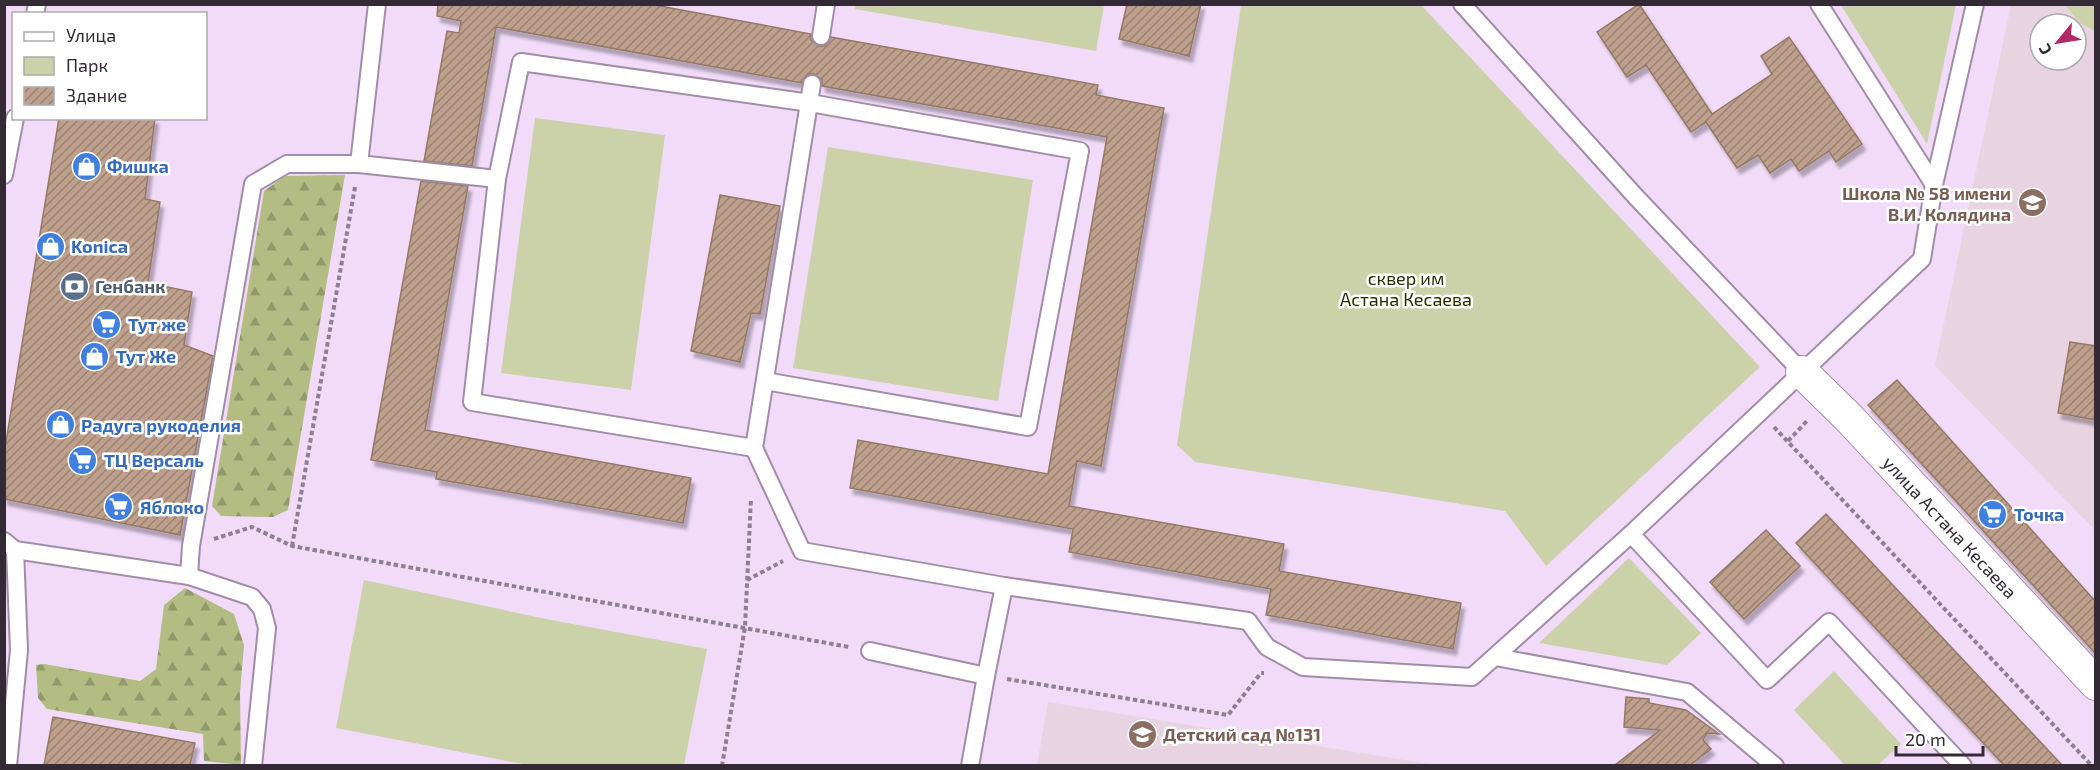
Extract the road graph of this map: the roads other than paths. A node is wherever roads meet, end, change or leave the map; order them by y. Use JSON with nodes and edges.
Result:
{"nodes":[{"id":1,"x":377,"y":4,"type":"edge"},
{"id":2,"x":826,"y":4,"type":"edge"},
{"id":3,"x":1462,"y":4,"type":"edge"},
{"id":4,"x":1819,"y":4,"type":"edge"},
{"id":5,"x":1975,"y":4,"type":"edge"},
{"id":6,"x":821,"y":36,"type":"dead end"},
{"id":7,"x":812,"y":84,"type":"dead end"},
{"id":8,"x":810,"y":103,"type":"junction"},
{"id":9,"x":14,"y":120,"type":"edge"},
{"id":10,"x":8,"y":141,"type":"edge"},
{"id":11,"x":359,"y":164,"type":"junction"},
{"id":12,"x":4,"y":174,"type":"edge"},
{"id":13,"x":497,"y":179,"type":"junction"},
{"id":14,"x":1934,"y":185,"type":"junction"},
{"id":15,"x":1802,"y":372,"type":"junction"},
{"id":16,"x":765,"y":381,"type":"junction"},
{"id":17,"x":754,"y":448,"type":"junction"},
{"id":18,"x":1631,"y":534,"type":"junction"},
{"id":19,"x":10,"y":546,"type":"edge"},
{"id":20,"x":189,"y":576,"type":"junction"},
{"id":21,"x":1004,"y":586,"type":"junction"},
{"id":22,"x":870,"y":651,"type":"road end"},
{"id":23,"x":1495,"y":657,"type":"junction"},
{"id":24,"x":986,"y":676,"type":"junction"},
{"id":25,"x":2096,"y":684,"type":"edge"},
{"id":26,"x":8,"y":765,"type":"edge"},
{"id":27,"x":253,"y":765,"type":"edge"},
{"id":28,"x":970,"y":765,"type":"edge"},
{"id":29,"x":1775,"y":765,"type":"edge"},
{"id":30,"x":1961,"y":765,"type":"edge"}],
"edges":[{"from":1,"to":11,"type":"lane"},
{"from":2,"to":6,"type":"lane"},
{"from":3,"to":15,"type":"lane"},
{"from":4,"to":14,"type":"lane"},
{"from":5,"to":14,"type":"lane"},
{"from":7,"to":8,"type":"lane"},
{"from":8,"to":13,"type":"lane"},
{"from":8,"to":16,"type":"lane"},
{"from":8,"to":16,"type":"lane"},
{"from":9,"to":10,"type":"lane"},
{"from":10,"to":12,"type":"lane"},
{"from":11,"to":13,"type":"lane"},
{"from":11,"to":20,"type":"lane"},
{"from":13,"to":17,"type":"lane"},
{"from":14,"to":15,"type":"lane"},
{"from":15,"to":18,"type":"lane"},
{"from":15,"to":25,"type":"street","name":"улица Астана Кесаева"},
{"from":16,"to":17,"type":"lane"},
{"from":17,"to":21,"type":"lane"},
{"from":18,"to":23,"type":"lane"},
{"from":18,"to":30,"type":"lane"},
{"from":19,"to":20,"type":"lane"},
{"from":19,"to":26,"type":"lane"},
{"from":20,"to":27,"type":"lane"},
{"from":21,"to":23,"type":"lane"},
{"from":21,"to":24,"type":"lane"},
{"from":22,"to":24,"type":"lane"},
{"from":23,"to":29,"type":"lane"},
{"from":24,"to":28,"type":"lane"}]}
